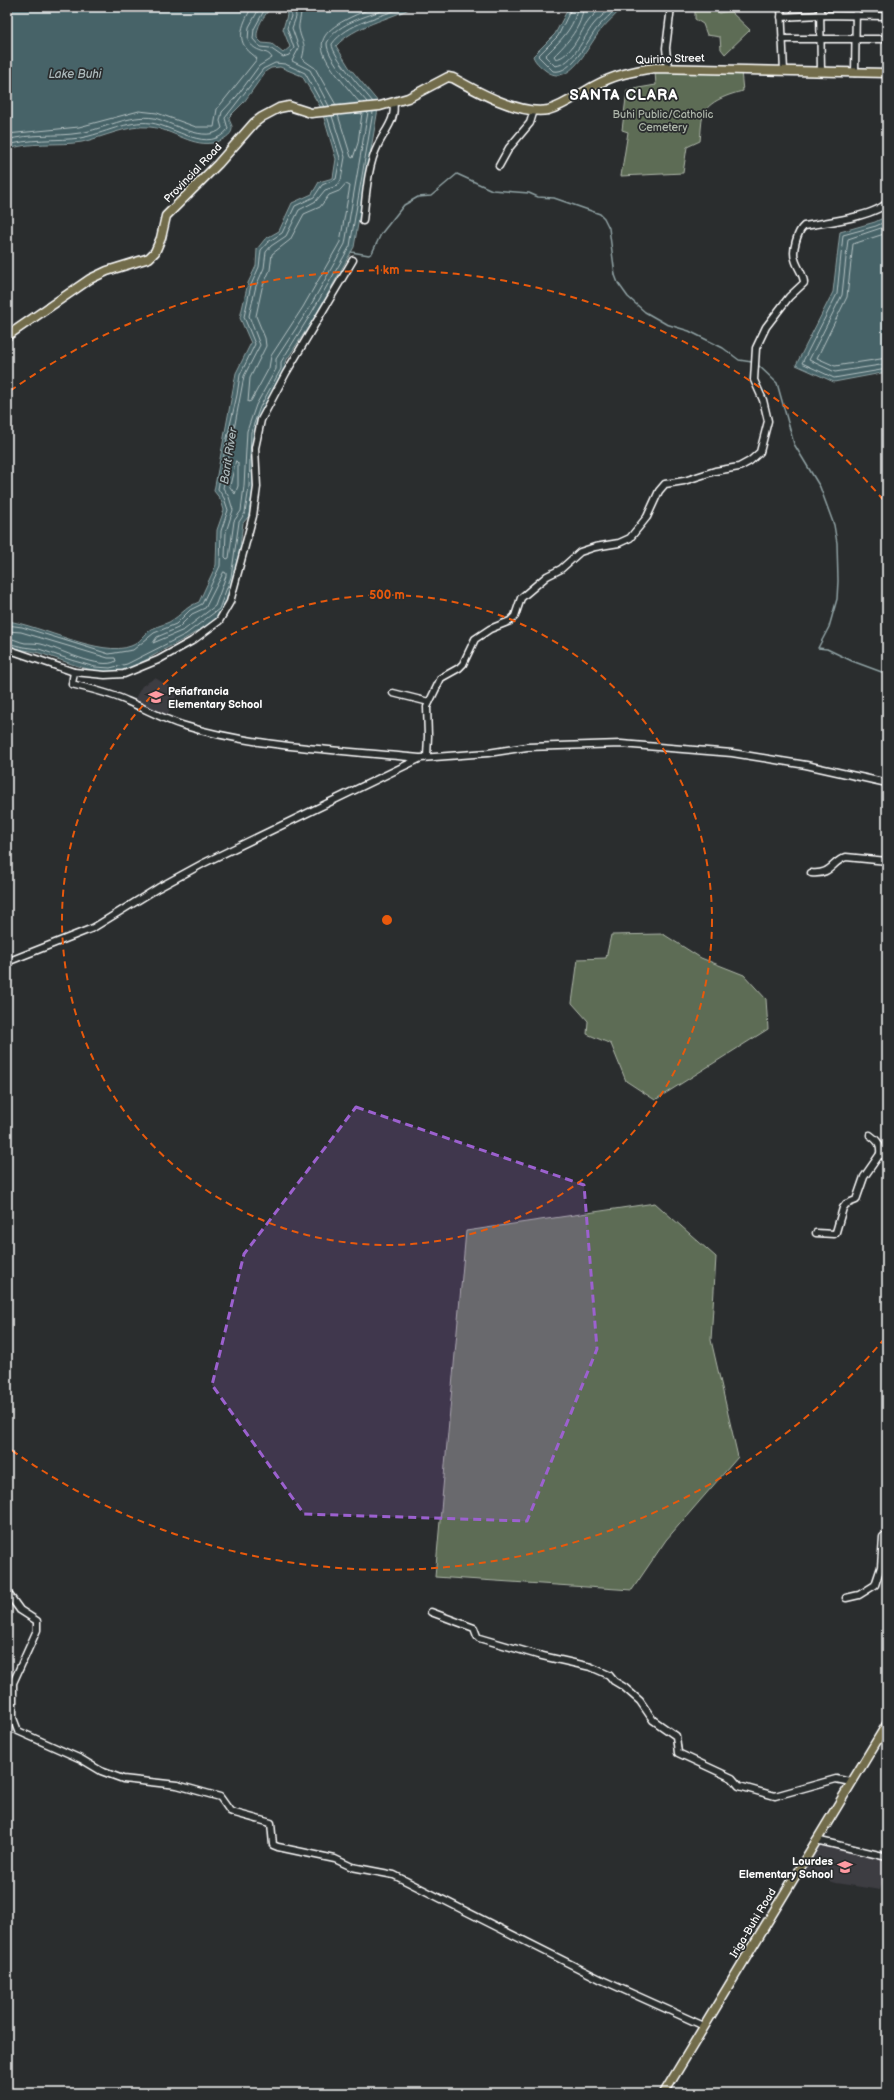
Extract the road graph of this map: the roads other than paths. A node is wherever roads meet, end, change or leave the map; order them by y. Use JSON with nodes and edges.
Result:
{"nodes":[{"id":1,"x":671,"y":7,"type":"edge"},
{"id":2,"x":780,"y":7,"type":"edge"},
{"id":3,"x":820,"y":7,"type":"edge"},
{"id":4,"x":856,"y":7,"type":"edge"},
{"id":5,"x":820,"y":15,"type":"junction"},
{"id":6,"x":856,"y":15,"type":"junction"},
{"id":7,"x":887,"y":16,"type":"edge"},
{"id":8,"x":781,"y":18,"type":"junction"},
{"id":9,"x":820,"y":38,"type":"junction"},
{"id":10,"x":855,"y":38,"type":"junction"},
{"id":11,"x":782,"y":39,"type":"junction"},
{"id":12,"x":887,"y":39,"type":"edge"},
{"id":13,"x":668,"y":68,"type":"junction"},
{"id":14,"x":784,"y":71,"type":"junction"},
{"id":15,"x":821,"y":72,"type":"junction"},
{"id":16,"x":855,"y":73,"type":"junction"},
{"id":17,"x":887,"y":73,"type":"edge"},
{"id":18,"x":393,"y":102,"type":"junction"},
{"id":19,"x":380,"y":106,"type":"joint"},
{"id":20,"x":534,"y":110,"type":"junction"},
{"id":21,"x":499,"y":166,"type":"dead end"},
{"id":22,"x":887,"y":203,"type":"edge"},
{"id":23,"x":363,"y":221,"type":"dead end"},
{"id":24,"x":354,"y":260,"type":"dead end"},
{"id":25,"x":7,"y":336,"type":"edge"},
{"id":26,"x":7,"y":649,"type":"edge"},
{"id":27,"x":74,"y":672,"type":"junction"},
{"id":28,"x":393,"y":693,"type":"dead end"},
{"id":29,"x":429,"y":702,"type":"junction"},
{"id":30,"x":424,"y":758,"type":"junction"},
{"id":31,"x":887,"y":783,"type":"edge"},
{"id":32,"x":887,"y":861,"type":"edge"},
{"id":33,"x":811,"y":873,"type":"dead end"},
{"id":34,"x":7,"y":962,"type":"edge"},
{"id":35,"x":870,"y":1135,"type":"dead end"},
{"id":36,"x":880,"y":1154,"type":"junction"},
{"id":37,"x":887,"y":1157,"type":"edge"},
{"id":38,"x":816,"y":1233,"type":"dead end"},
{"id":39,"x":887,"y":1538,"type":"edge"},
{"id":40,"x":7,"y":1592,"type":"edge"},
{"id":41,"x":846,"y":1598,"type":"dead end"},
{"id":42,"x":431,"y":1612,"type":"dead end"},
{"id":43,"x":887,"y":1724,"type":"edge"},
{"id":44,"x":851,"y":1782,"type":"junction"},
{"id":45,"x":816,"y":1840,"type":"junction"},
{"id":46,"x":887,"y":1857,"type":"edge"},
{"id":47,"x":704,"y":2026,"type":"junction"},
{"id":48,"x":671,"y":2082,"type":"junction"},
{"id":49,"x":664,"y":2093,"type":"edge"},
{"id":50,"x":670,"y":2093,"type":"edge"}],
"edges":[{"from":1,"to":13,"type":"street"},
{"from":2,"to":8,"type":"street"},
{"from":3,"to":5,"type":"street"},
{"from":4,"to":6,"type":"street"},
{"from":5,"to":6,"type":"street"},
{"from":5,"to":8,"type":"street"},
{"from":5,"to":9,"type":"street"},
{"from":6,"to":7,"type":"street"},
{"from":6,"to":10,"type":"street"},
{"from":8,"to":11,"type":"street"},
{"from":9,"to":10,"type":"street"},
{"from":9,"to":11,"type":"street"},
{"from":9,"to":15,"type":"street"},
{"from":10,"to":12,"type":"street"},
{"from":10,"to":16,"type":"street"},
{"from":11,"to":14,"type":"street"},
{"from":13,"to":14,"type":"main road","name":"Quirino Street"},
{"from":13,"to":20,"type":"main road","name":"Quirino Street"},
{"from":14,"to":15,"type":"main road","name":"Quirino Street"},
{"from":15,"to":16,"type":"main road","name":"Quirino Street"},
{"from":16,"to":17,"type":"main road","name":"Quirino Street"},
{"from":18,"to":19,"type":"main road","name":"Quirino Street"},
{"from":18,"to":20,"type":"main road","name":"Quirino Street"},
{"from":18,"to":23,"type":"street"},
{"from":19,"to":25,"type":"main road","name":"Provincial Road"},
{"from":20,"to":21,"type":"street"},
{"from":22,"to":29,"type":"street"},
{"from":24,"to":27,"type":"street"},
{"from":26,"to":27,"type":"street"},
{"from":27,"to":30,"type":"street"},
{"from":28,"to":29,"type":"street"},
{"from":29,"to":30,"type":"street"},
{"from":30,"to":31,"type":"street"},
{"from":30,"to":34,"type":"street"},
{"from":32,"to":33,"type":"street"},
{"from":35,"to":36,"type":"street"},
{"from":36,"to":37,"type":"street"},
{"from":36,"to":38,"type":"street"},
{"from":39,"to":41,"type":"street"},
{"from":40,"to":47,"type":"street"},
{"from":42,"to":44,"type":"street"},
{"from":43,"to":44,"type":"main road","name":"Iriga-Buhi Road"},
{"from":44,"to":45,"type":"main road","name":"Iriga-Buhi Road"},
{"from":45,"to":46,"type":"street"},
{"from":45,"to":47,"type":"main road","name":"Iriga-Buhi Road"},
{"from":47,"to":48,"type":"main road","name":"Iriga-Buhi Road"},
{"from":48,"to":49,"type":"main road","name":"Iriga-Buhi Road"},
{"from":48,"to":50,"type":"street"}]}
